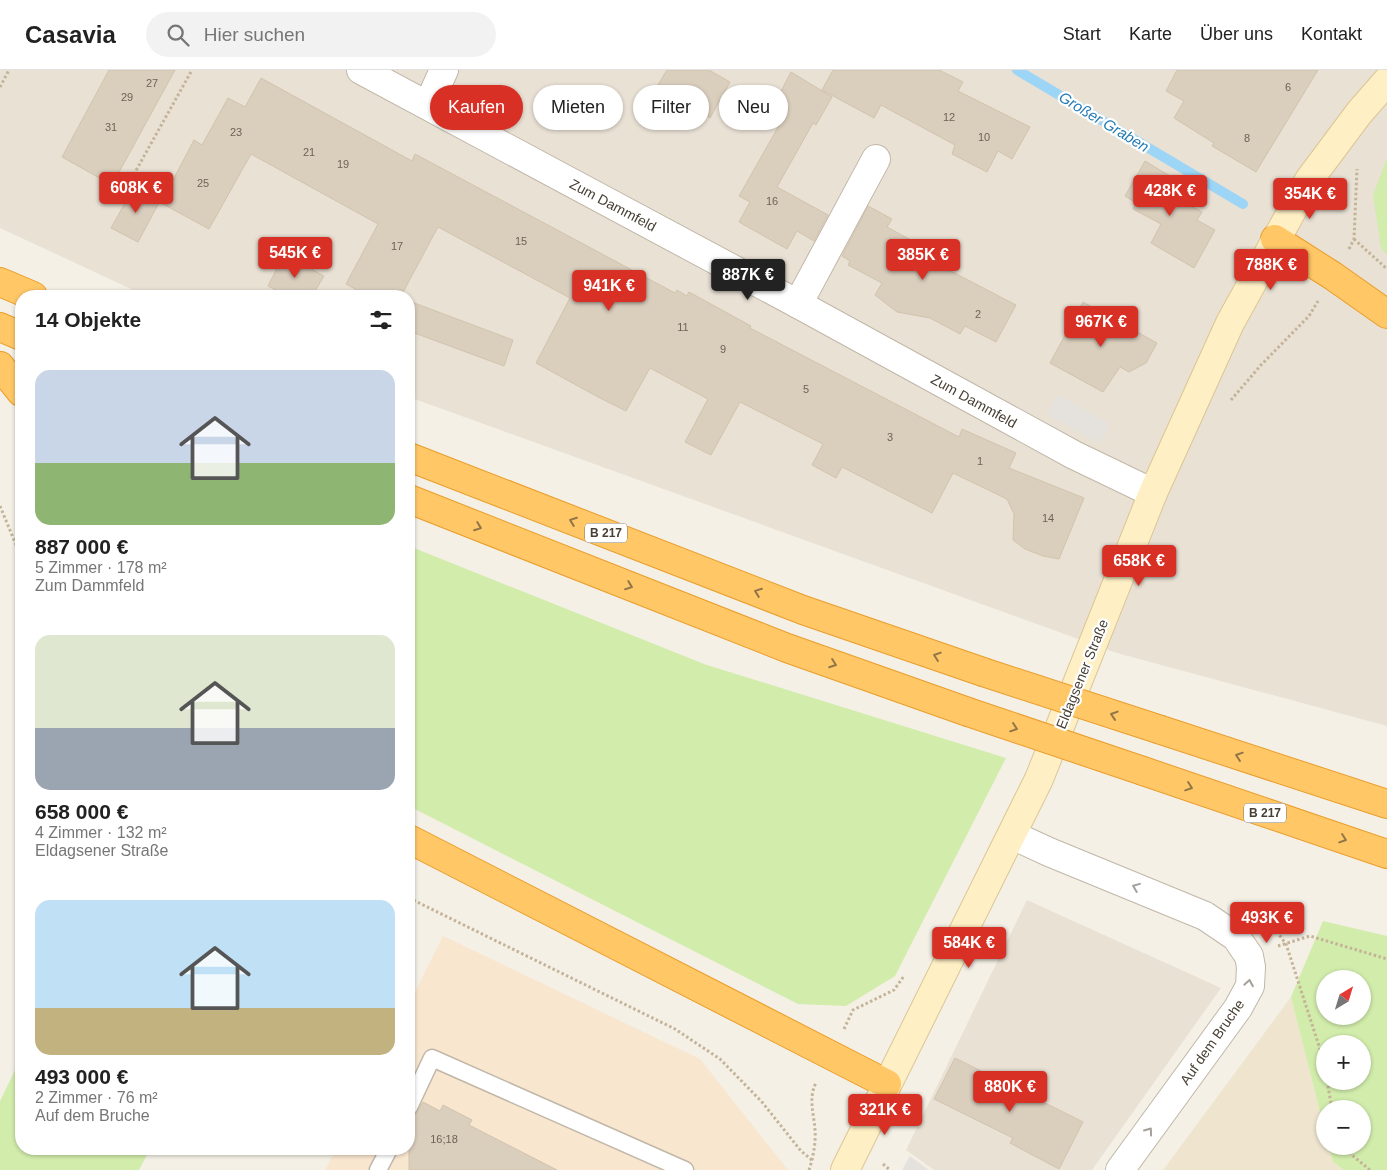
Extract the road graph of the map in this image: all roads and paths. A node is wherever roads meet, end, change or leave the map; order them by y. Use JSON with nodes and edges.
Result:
{"nodes":[{"id":1,"x":9,"y":70,"type":"edge"},
{"id":2,"x":192,"y":70,"type":"edge"},
{"id":3,"x":362,"y":70,"type":"edge"},
{"id":4,"x":444,"y":70,"type":"edge"},
{"id":5,"x":1387,"y":81,"type":"edge"},
{"id":6,"x":0,"y":87,"type":"edge"},
{"id":7,"x":428,"y":105,"type":"junction"},
{"id":8,"x":876,"y":159,"type":"dead end"},
{"id":9,"x":1357,"y":163,"type":"dead end"},
{"id":10,"x":124,"y":192,"type":"dead end"},
{"id":11,"x":1274,"y":239,"type":"junction"},
{"id":12,"x":1387,"y":269,"type":"edge"},
{"id":13,"x":0,"y":282,"type":"edge"},
{"id":14,"x":19,"y":290,"type":"edge"},
{"id":15,"x":798,"y":304,"type":"junction"},
{"id":16,"x":1387,"y":314,"type":"edge"},
{"id":17,"x":1309,"y":316,"type":"dead end"},
{"id":18,"x":0,"y":327,"type":"edge"},
{"id":19,"x":15,"y":333,"type":"edge"},
{"id":20,"x":0,"y":366,"type":"edge"},
{"id":21,"x":15,"y":385,"type":"edge"},
{"id":22,"x":1227,"y":405,"type":"dead end"},
{"id":23,"x":415,"y":459,"type":"edge"},
{"id":24,"x":1153,"y":492,"type":"junction"},
{"id":25,"x":417,"y":504,"type":"edge"},
{"id":26,"x":0,"y":506,"type":"edge"},
{"id":27,"x":15,"y":542,"type":"edge"},
{"id":28,"x":1285,"y":772,"type":"junction"},
{"id":29,"x":1387,"y":791,"type":"edge"},
{"id":30,"x":1387,"y":804,"type":"edge"},
{"id":31,"x":1012,"y":834,"type":"junction"},
{"id":32,"x":415,"y":842,"type":"edge"},
{"id":33,"x":1387,"y":854,"type":"edge"},
{"id":34,"x":415,"y":901,"type":"edge"},
{"id":35,"x":1286,"y":944,"type":"junction"},
{"id":36,"x":1249,"y":956,"type":"junction"},
{"id":37,"x":1387,"y":960,"type":"edge"},
{"id":38,"x":1316,"y":1037,"type":"edge"},
{"id":39,"x":832,"y":1056,"type":"junction"},
{"id":40,"x":887,"y":1084,"type":"junction"},
{"id":41,"x":415,"y":1094,"type":"edge"},
{"id":42,"x":386,"y":1155,"type":"edge"},
{"id":43,"x":1352,"y":1155,"type":"edge"},
{"id":44,"x":812,"y":1160,"type":"junction"},
{"id":45,"x":833,"y":1168,"type":"edge"},
{"id":46,"x":378,"y":1170,"type":"edge"},
{"id":47,"x":685,"y":1170,"type":"edge"},
{"id":48,"x":809,"y":1170,"type":"edge"},
{"id":49,"x":1120,"y":1170,"type":"edge"},
{"id":50,"x":1370,"y":1170,"type":"edge"}],
"edges":[{"from":1,"to":6,"type":"path"},
{"from":2,"to":10,"type":"path"},
{"from":3,"to":7,"type":"street","name":"Zum Dammfeld"},
{"from":4,"to":7,"type":"street"},
{"from":5,"to":11,"type":"main road","name":"Eldagsener Straße"},
{"from":7,"to":15,"type":"street","name":"Zum Dammfeld"},
{"from":8,"to":15,"type":"street"},
{"from":9,"to":12,"type":"path"},
{"from":11,"to":16,"type":"highway"},
{"from":11,"to":24,"type":"main road","name":"Eldagsener Straße"},
{"from":13,"to":14,"type":"highway"},
{"from":15,"to":24,"type":"street","name":"Zum Dammfeld"},
{"from":17,"to":22,"type":"path"},
{"from":18,"to":19,"type":"highway"},
{"from":20,"to":21,"type":"highway"},
{"from":28,"to":23,"type":"highway","number":"B 217","one_way":true,"bridge":true},
{"from":24,"to":31,"type":"main road","name":"Eldagsener Straße"},
{"from":25,"to":33,"type":"highway","number":"B 217","one_way":true,"bridge":true},
{"from":26,"to":27,"type":"path"},
{"from":28,"to":29,"type":"highway"},
{"from":28,"to":30,"type":"highway","number":"B 217"},
{"from":36,"to":31,"type":"street","one_way":true},
{"from":31,"to":40,"type":"main road","name":"Eldagsener Straße"},
{"from":32,"to":39,"type":"highway"},
{"from":34,"to":44,"type":"path"},
{"from":35,"to":36,"type":"path"},
{"from":35,"to":37,"type":"path"},
{"from":35,"to":38,"type":"path"},
{"from":49,"to":36,"type":"street","name":"Auf dem Bruche","one_way":true},
{"from":39,"to":40,"type":"highway"},
{"from":39,"to":44,"type":"path"},
{"from":40,"to":45,"type":"main road","name":"Eldagsener Straße"},
{"from":41,"to":47,"type":"lane"},
{"from":42,"to":46,"type":"lane"},
{"from":43,"to":50,"type":"path"},
{"from":44,"to":45,"type":"path"},
{"from":44,"to":48,"type":"path"}]}
